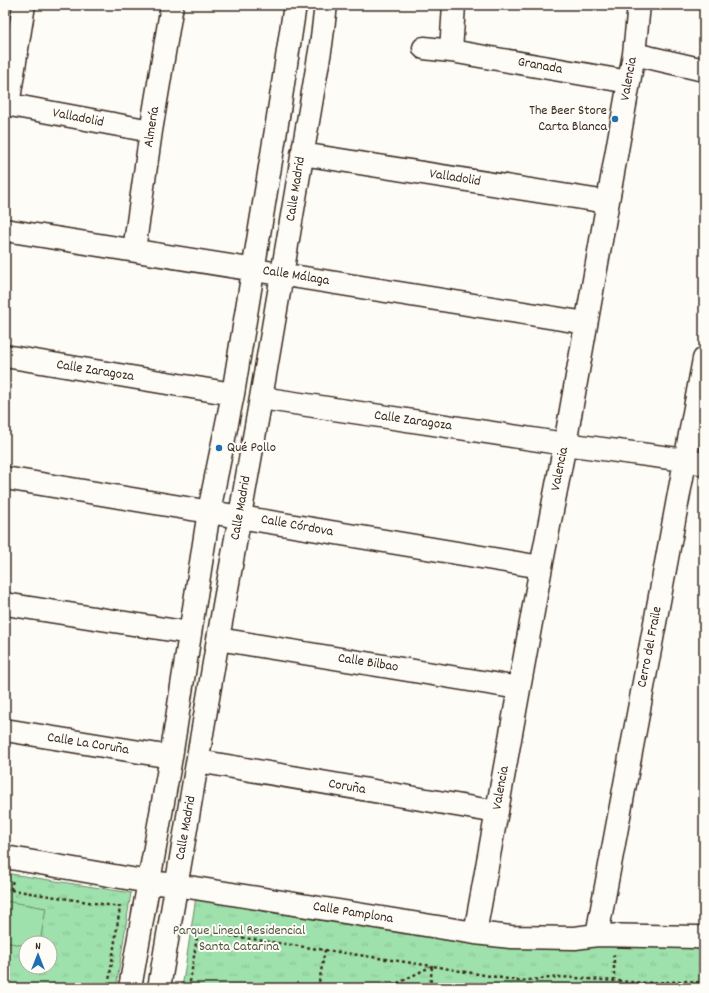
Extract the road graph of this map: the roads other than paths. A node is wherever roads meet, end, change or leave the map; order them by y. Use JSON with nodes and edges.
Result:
{"nodes":[{"id":1,"x":24,"y":5,"type":"edge"},
{"id":2,"x":172,"y":5,"type":"edge"},
{"id":3,"x":295,"y":5,"type":"edge"},
{"id":4,"x":326,"y":5,"type":"edge"},
{"id":5,"x":454,"y":5,"type":"edge"},
{"id":6,"x":640,"y":5,"type":"edge"},
{"id":7,"x":424,"y":48,"type":"dead end"},
{"id":8,"x":451,"y":51,"type":"junction"},
{"id":9,"x":634,"y":54,"type":"junction"},
{"id":10,"x":704,"y":70,"type":"edge"},
{"id":11,"x":629,"y":82,"type":"junction"},
{"id":12,"x":6,"y":104,"type":"edge"},
{"id":13,"x":151,"y":132,"type":"junction"},
{"id":14,"x":302,"y":154,"type":"junction"},
{"id":15,"x":607,"y":202,"type":"junction"},
{"id":16,"x":5,"y":230,"type":"edge"},
{"id":17,"x":134,"y":250,"type":"junction"},
{"id":18,"x":253,"y":270,"type":"junction"},
{"id":19,"x":282,"y":274,"type":"junction"},
{"id":20,"x":586,"y":323,"type":"junction"},
{"id":21,"x":5,"y":356,"type":"edge"},
{"id":22,"x":704,"y":359,"type":"edge"},
{"id":23,"x":233,"y":394,"type":"junction"},
{"id":24,"x":261,"y":398,"type":"junction"},
{"id":25,"x":565,"y":444,"type":"junction"},
{"id":26,"x":695,"y":462,"type":"edge"},
{"id":27,"x":5,"y":478,"type":"edge"},
{"id":28,"x":209,"y":511,"type":"junction"},
{"id":29,"x":240,"y":516,"type":"junction"},
{"id":30,"x":541,"y":567,"type":"junction"},
{"id":31,"x":5,"y":604,"type":"edge"},
{"id":32,"x":190,"y":633,"type":"junction"},
{"id":33,"x":218,"y":639,"type":"junction"},
{"id":34,"x":519,"y":688,"type":"junction"},
{"id":35,"x":5,"y":730,"type":"edge"},
{"id":36,"x":171,"y":757,"type":"junction"},
{"id":37,"x":198,"y":761,"type":"junction"},
{"id":38,"x":497,"y":812,"type":"junction"},
{"id":39,"x":5,"y":857,"type":"edge"},
{"id":40,"x":149,"y":882,"type":"junction"},
{"id":41,"x":176,"y":884,"type":"junction"},
{"id":42,"x":476,"y":932,"type":"junction"},
{"id":43,"x":597,"y":936,"type":"junction"},
{"id":44,"x":704,"y":938,"type":"edge"},
{"id":45,"x":130,"y":988,"type":"edge"},
{"id":46,"x":159,"y":988,"type":"edge"}],
"edges":[{"from":1,"to":12,"type":"street"},
{"from":2,"to":13,"type":"street","name":"Almería"},
{"from":3,"to":18,"type":"street","name":"Calle Madrid"},
{"from":4,"to":14,"type":"street","name":"Calle Madrid"},
{"from":5,"to":8,"type":"street"},
{"from":6,"to":9,"type":"street","name":"Valencia"},
{"from":7,"to":8,"type":"street","name":"Granada"},
{"from":8,"to":11,"type":"street","name":"Granada"},
{"from":9,"to":10,"type":"street"},
{"from":9,"to":11,"type":"street","name":"Valencia"},
{"from":11,"to":15,"type":"street","name":"Valencia"},
{"from":12,"to":13,"type":"street","name":"Valladolid"},
{"from":13,"to":17,"type":"street","name":"Almería"},
{"from":14,"to":15,"type":"street","name":"Valladolid"},
{"from":14,"to":19,"type":"street","name":"Calle Madrid"},
{"from":15,"to":20,"type":"street","name":"Valencia"},
{"from":16,"to":17,"type":"street","name":"Calle Málaga"},
{"from":17,"to":18,"type":"street","name":"Calle Málaga"},
{"from":18,"to":19,"type":"street","name":"Calle Málaga"},
{"from":18,"to":23,"type":"street","name":"Calle Madrid"},
{"from":19,"to":20,"type":"street","name":"Calle Málaga"},
{"from":19,"to":24,"type":"street","name":"Calle Madrid"},
{"from":20,"to":25,"type":"street","name":"Valencia"},
{"from":21,"to":23,"type":"street","name":"Calle Zaragoza"},
{"from":22,"to":26,"type":"street","name":"Cerro del Fraile"},
{"from":23,"to":28,"type":"street","name":"Calle Madrid"},
{"from":24,"to":25,"type":"street","name":"Calle Zaragoza"},
{"from":24,"to":29,"type":"street","name":"Calle Madrid"},
{"from":25,"to":26,"type":"street","name":"Calle Zaragoza"},
{"from":25,"to":30,"type":"street","name":"Valencia"},
{"from":26,"to":43,"type":"street","name":"Cerro del Fraile"},
{"from":27,"to":28,"type":"street","name":"Calle Córdova"},
{"from":28,"to":29,"type":"street","name":"Calle Córdova"},
{"from":28,"to":32,"type":"street","name":"Calle Madrid"},
{"from":29,"to":30,"type":"street","name":"Calle Córdova"},
{"from":29,"to":33,"type":"street","name":"Calle Madrid"},
{"from":30,"to":34,"type":"street","name":"Valencia"},
{"from":31,"to":32,"type":"street"},
{"from":32,"to":36,"type":"street","name":"Calle Madrid"},
{"from":33,"to":34,"type":"street","name":"Calle Bilbao"},
{"from":33,"to":37,"type":"street","name":"Calle Madrid"},
{"from":34,"to":38,"type":"street","name":"Valencia"},
{"from":35,"to":36,"type":"street","name":"Calle La Coruña"},
{"from":36,"to":40,"type":"street","name":"Calle Madrid"},
{"from":37,"to":38,"type":"street","name":"Coruña"},
{"from":37,"to":41,"type":"street","name":"Calle Madrid"},
{"from":38,"to":42,"type":"street","name":"Valencia"},
{"from":39,"to":40,"type":"street","name":"Calle Pamplona"},
{"from":40,"to":41,"type":"street","name":"Calle Pamplona"},
{"from":40,"to":45,"type":"street","name":"Calle Madrid"},
{"from":41,"to":42,"type":"street","name":"Calle Pamplona"},
{"from":41,"to":46,"type":"street","name":"Calle Madrid"},
{"from":42,"to":43,"type":"street","name":"Calle Pamplona"},
{"from":43,"to":44,"type":"street","name":"Calle Pamplona"}]}
